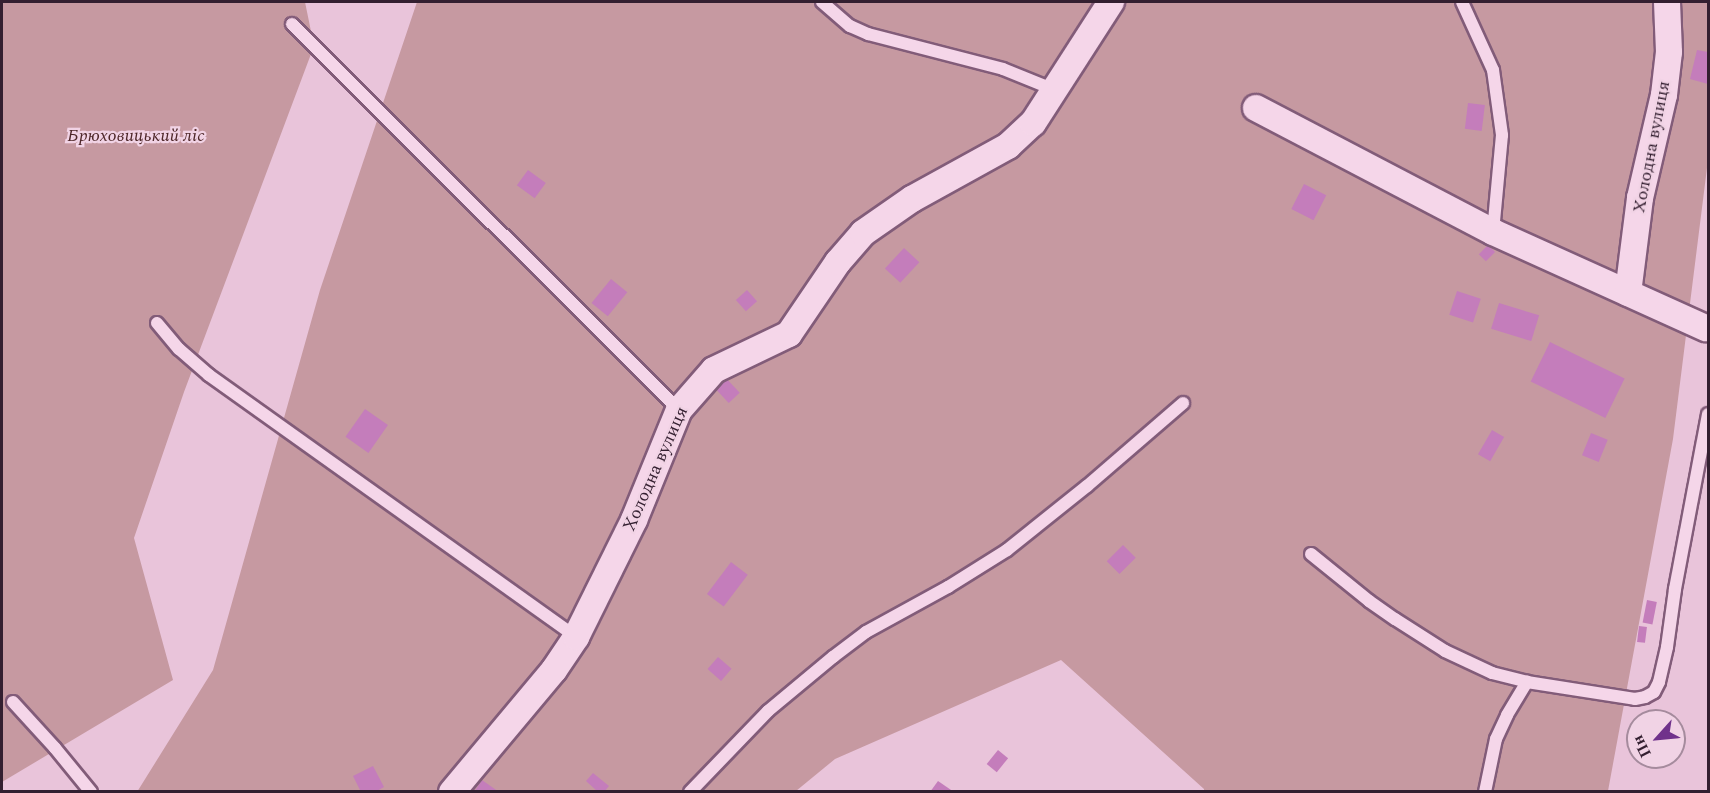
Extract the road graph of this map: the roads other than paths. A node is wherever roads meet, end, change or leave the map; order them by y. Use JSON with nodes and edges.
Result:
{"nodes":[{"id":1,"x":822,"y":2,"type":"edge"},
{"id":2,"x":1111,"y":2,"type":"edge"},
{"id":3,"x":1462,"y":2,"type":"edge"},
{"id":4,"x":1667,"y":2,"type":"edge"},
{"id":5,"x":292,"y":24,"type":"dead end"},
{"id":6,"x":1055,"y":90,"type":"junction"},
{"id":7,"x":1256,"y":108,"type":"dead end"},
{"id":8,"x":1493,"y":232,"type":"junction"},
{"id":9,"x":1628,"y":293,"type":"junction"},
{"id":10,"x":157,"y":324,"type":"dead end"},
{"id":11,"x":1707,"y":335,"type":"edge"},
{"id":12,"x":1183,"y":403,"type":"dead end"},
{"id":13,"x":679,"y":410,"type":"junction"},
{"id":14,"x":1708,"y":414,"type":"edge"},
{"id":15,"x":1311,"y":554,"type":"dead end"},
{"id":16,"x":576,"y":637,"type":"junction"},
{"id":17,"x":1527,"y":682,"type":"junction"},
{"id":18,"x":13,"y":702,"type":"dead end"},
{"id":19,"x":91,"y":792,"type":"edge"},
{"id":20,"x":452,"y":792,"type":"edge"},
{"id":21,"x":690,"y":792,"type":"edge"},
{"id":22,"x":1485,"y":792,"type":"edge"}],
"edges":[{"from":1,"to":6,"type":"lane"},
{"from":2,"to":6,"type":"street","name":"Холодна вулиця"},
{"from":3,"to":8,"type":"lane"},
{"from":4,"to":9,"type":"street","name":"Холодна вулиця"},
{"from":5,"to":13,"type":"lane"},
{"from":6,"to":13,"type":"street","name":"Холодна вулиця"},
{"from":7,"to":8,"type":"street"},
{"from":8,"to":9,"type":"street"},
{"from":9,"to":11,"type":"street"},
{"from":10,"to":16,"type":"lane"},
{"from":12,"to":21,"type":"lane"},
{"from":13,"to":16,"type":"street","name":"Холодна вулиця"},
{"from":14,"to":17,"type":"lane"},
{"from":15,"to":17,"type":"lane"},
{"from":16,"to":20,"type":"street","name":"Холодна вулиця"},
{"from":17,"to":22,"type":"lane"},
{"from":18,"to":19,"type":"lane"}]}
